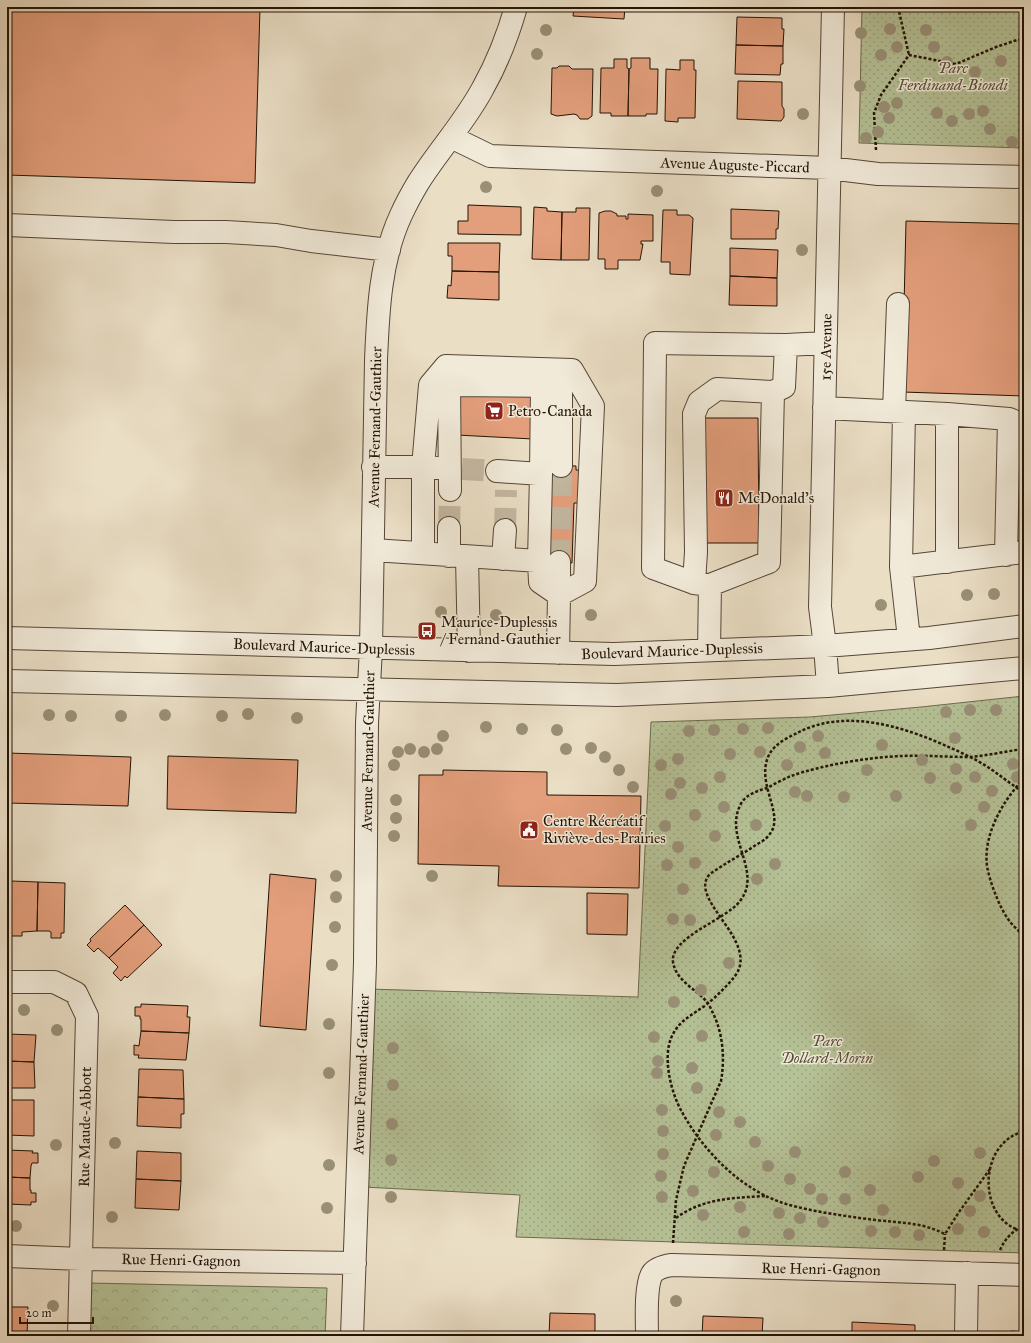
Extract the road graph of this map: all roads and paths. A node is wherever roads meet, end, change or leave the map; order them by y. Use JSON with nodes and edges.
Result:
{"nodes":[{"id":1,"x":516,"y":7,"type":"edge"},
{"id":2,"x":833,"y":7,"type":"edge"},
{"id":3,"x":898,"y":7,"type":"edge"},
{"id":4,"x":1024,"y":39,"type":"edge"},
{"id":5,"x":909,"y":55,"type":"junction"},
{"id":6,"x":451,"y":137,"type":"junction"},
{"id":7,"x":829,"y":168,"type":"junction"},
{"id":8,"x":878,"y":174,"type":"junction"},
{"id":9,"x":1024,"y":177,"type":"edge"},
{"id":10,"x":7,"y":225,"type":"edge"},
{"id":11,"x":389,"y":250,"type":"junction"},
{"id":12,"x":898,"y":304,"type":"dead end"},
{"id":13,"x":826,"y":343,"type":"junction"},
{"id":14,"x":786,"y":345,"type":"junction"},
{"id":15,"x":542,"y":386,"type":"junction"},
{"id":16,"x":773,"y":392,"type":"junction"},
{"id":17,"x":824,"y":408,"type":"junction"},
{"id":18,"x":899,"y":412,"type":"junction"},
{"id":19,"x":947,"y":414,"type":"junction"},
{"id":20,"x":1017,"y":422,"type":"edge"},
{"id":21,"x":561,"y":466,"type":"tunnel mouth"},
{"id":22,"x":373,"y":467,"type":"junction"},
{"id":23,"x":423,"y":467,"type":"junction"},
{"id":24,"x":456,"y":469,"type":"junction"},
{"id":25,"x":541,"y":474,"type":"junction"},
{"id":26,"x":503,"y":478,"type":"tunnel mouth"},
{"id":27,"x":450,"y":490,"type":"tunnel mouth"},
{"id":28,"x":449,"y":528,"type":"tunnel mouth"},
{"id":29,"x":505,"y":530,"type":"tunnel mouth"},
{"id":30,"x":373,"y":550,"type":"junction"},
{"id":31,"x":423,"y":554,"type":"junction"},
{"id":32,"x":1015,"y":554,"type":"edge"},
{"id":33,"x":458,"y":556,"type":"junction"},
{"id":34,"x":503,"y":559,"type":"junction"},
{"id":35,"x":549,"y":562,"type":"junction"},
{"id":36,"x":947,"y":562,"type":"junction"},
{"id":37,"x":901,"y":567,"type":"junction"},
{"id":38,"x":702,"y":584,"type":"junction"},
{"id":39,"x":559,"y":595,"type":"junction"},
{"id":40,"x":1024,"y":626,"type":"edge"},
{"id":41,"x":7,"y":638,"type":"edge"},
{"id":42,"x":909,"y":639,"type":"junction"},
{"id":43,"x":825,"y":646,"type":"junction"},
{"id":44,"x":371,"y":648,"type":"junction"},
{"id":45,"x":709,"y":650,"type":"junction"},
{"id":46,"x":469,"y":651,"type":"junction"},
{"id":47,"x":558,"y":653,"type":"junction"},
{"id":48,"x":1024,"y":668,"type":"edge"},
{"id":49,"x":7,"y":681,"type":"edge"},
{"id":50,"x":828,"y":686,"type":"junction"},
{"id":51,"x":369,"y":689,"type":"junction"},
{"id":52,"x":1024,"y":748,"type":"edge"},
{"id":53,"x":970,"y":757,"type":"junction"},
{"id":54,"x":1024,"y":778,"type":"edge"},
{"id":55,"x":1016,"y":787,"type":"junction"},
{"id":56,"x":767,"y":788,"type":"junction"},
{"id":57,"x":1024,"y":791,"type":"edge"},
{"id":58,"x":741,"y":854,"type":"junction"},
{"id":59,"x":720,"y":918,"type":"junction"},
{"id":60,"x":1024,"y":935,"type":"edge"},
{"id":61,"x":7,"y":982,"type":"edge"},
{"id":62,"x":708,"y":1003,"type":"junction"},
{"id":63,"x":1024,"y":1122,"type":"edge"},
{"id":64,"x":1019,"y":1133,"type":"junction"},
{"id":65,"x":1024,"y":1134,"type":"edge"},
{"id":66,"x":697,"y":1137,"type":"junction"},
{"id":67,"x":990,"y":1169,"type":"junction"},
{"id":68,"x":766,"y":1196,"type":"junction"},
{"id":69,"x":675,"y":1219,"type":"junction"},
{"id":70,"x":1024,"y":1226,"type":"edge"},
{"id":71,"x":1016,"y":1229,"type":"junction"},
{"id":72,"x":7,"y":1256,"type":"edge"},
{"id":73,"x":81,"y":1259,"type":"junction"},
{"id":74,"x":355,"y":1263,"type":"junction"},
{"id":75,"x":672,"y":1265,"type":"junction"},
{"id":76,"x":968,"y":1273,"type":"junction"},
{"id":77,"x":993,"y":1274,"type":"junction"},
{"id":78,"x":1024,"y":1275,"type":"edge"},
{"id":79,"x":79,"y":1336,"type":"edge"},
{"id":80,"x":352,"y":1336,"type":"edge"},
{"id":81,"x":647,"y":1336,"type":"edge"},
{"id":82,"x":966,"y":1336,"type":"edge"}],
"edges":[{"from":1,"to":6,"type":"street","name":"Avenue Fernand-Gauthier"},
{"from":2,"to":7,"type":"street","name":"15e Avenue"},
{"from":3,"to":5,"type":"path"},
{"from":4,"to":5,"type":"path"},
{"from":5,"to":8,"type":"path"},
{"from":6,"to":7,"type":"street","name":"Avenue Auguste-Piccard"},
{"from":6,"to":11,"type":"street","name":"Avenue Fernand-Gauthier"},
{"from":7,"to":8,"type":"street","name":"Avenue Auguste-Piccard"},
{"from":7,"to":13,"type":"street","name":"15e Avenue"},
{"from":8,"to":9,"type":"street","name":"Avenue Auguste-Piccard"},
{"from":10,"to":11,"type":"street"},
{"from":11,"to":22,"type":"street","name":"Avenue Fernand-Gauthier"},
{"from":12,"to":18,"type":"street"},
{"from":13,"to":14,"type":"street"},
{"from":13,"to":17,"type":"street","name":"15e Avenue"},
{"from":14,"to":16,"type":"street"},
{"from":14,"to":38,"type":"street"},
{"from":15,"to":21,"type":"street"},
{"from":15,"to":24,"type":"street"},
{"from":15,"to":25,"type":"street"},
{"from":16,"to":38,"type":"street"},
{"from":16,"to":38,"type":"street"},
{"from":17,"to":18,"type":"street"},
{"from":17,"to":43,"type":"street","name":"15e Avenue"},
{"from":18,"to":19,"type":"street"},
{"from":18,"to":37,"type":"street"},
{"from":19,"to":20,"type":"street"},
{"from":19,"to":36,"type":"street"},
{"from":20,"to":32,"type":"street"},
{"from":22,"to":23,"type":"street"},
{"from":22,"to":30,"type":"street","name":"Avenue Fernand-Gauthier"},
{"from":23,"to":24,"type":"street"},
{"from":23,"to":31,"type":"street"},
{"from":23,"to":39,"type":"street"},
{"from":24,"to":27,"type":"street"},
{"from":25,"to":26,"type":"street"},
{"from":25,"to":35,"type":"street"},
{"from":28,"to":33,"type":"street"},
{"from":29,"to":34,"type":"street"},
{"from":30,"to":31,"type":"street"},
{"from":30,"to":44,"type":"street","name":"Avenue Fernand-Gauthier"},
{"from":31,"to":33,"type":"street"},
{"from":32,"to":36,"type":"street"},
{"from":33,"to":34,"type":"street"},
{"from":33,"to":46,"type":"street"},
{"from":34,"to":35,"type":"street"},
{"from":35,"to":39,"type":"street"},
{"from":36,"to":37,"type":"street"},
{"from":37,"to":42,"type":"street"},
{"from":38,"to":45,"type":"street"},
{"from":39,"to":47,"type":"street"},
{"from":40,"to":42,"type":"street","name":"Boulevard Maurice-Duplessis"},
{"from":41,"to":44,"type":"street","name":"Boulevard Maurice-Duplessis"},
{"from":42,"to":43,"type":"street","name":"Boulevard Maurice-Duplessis"},
{"from":43,"to":45,"type":"street","name":"Boulevard Maurice-Duplessis"},
{"from":43,"to":50,"type":"street","name":"15e Avenue"},
{"from":44,"to":46,"type":"street","name":"Boulevard Maurice-Duplessis"},
{"from":44,"to":51,"type":"street","name":"Avenue Fernand-Gauthier"},
{"from":45,"to":47,"type":"street","name":"Boulevard Maurice-Duplessis"},
{"from":46,"to":47,"type":"street","name":"Boulevard Maurice-Duplessis"},
{"from":48,"to":50,"type":"street"},
{"from":49,"to":51,"type":"street"},
{"from":50,"to":51,"type":"street"},
{"from":51,"to":74,"type":"street","name":"Avenue Fernand-Gauthier"},
{"from":52,"to":53,"type":"path"},
{"from":53,"to":55,"type":"path"},
{"from":53,"to":56,"type":"path"},
{"from":53,"to":56,"type":"path"},
{"from":54,"to":55,"type":"path"},
{"from":55,"to":57,"type":"path"},
{"from":55,"to":60,"type":"path"},
{"from":56,"to":58,"type":"path"},
{"from":56,"to":58,"type":"path"},
{"from":58,"to":59,"type":"path"},
{"from":58,"to":59,"type":"path"},
{"from":59,"to":62,"type":"path"},
{"from":59,"to":62,"type":"path"},
{"from":61,"to":73,"type":"street","name":"Rue Maude-Abbott"},
{"from":62,"to":66,"type":"path"},
{"from":62,"to":66,"type":"path"},
{"from":63,"to":64,"type":"path"},
{"from":64,"to":65,"type":"path"},
{"from":64,"to":67,"type":"path"},
{"from":66,"to":68,"type":"path"},
{"from":66,"to":69,"type":"path"},
{"from":67,"to":68,"type":"path"},
{"from":67,"to":71,"type":"path"},
{"from":68,"to":69,"type":"path"},
{"from":69,"to":75,"type":"path"},
{"from":70,"to":71,"type":"path"},
{"from":71,"to":77,"type":"path"},
{"from":72,"to":73,"type":"street","name":"Rue Henri-Gagnon"},
{"from":73,"to":74,"type":"street","name":"Rue Henri-Gagnon"},
{"from":73,"to":79,"type":"street","name":"Rue Maude-Abbott"},
{"from":74,"to":80,"type":"street","name":"Avenue Fernand-Gauthier"},
{"from":75,"to":76,"type":"street","name":"Rue Henri-Gagnon"},
{"from":75,"to":81,"type":"street","name":"Rue Henri-Gagnon"},
{"from":76,"to":77,"type":"street","name":"Rue Henri-Gagnon"},
{"from":76,"to":82,"type":"street"},
{"from":77,"to":78,"type":"street","name":"Rue Henri-Gagnon"}]}
